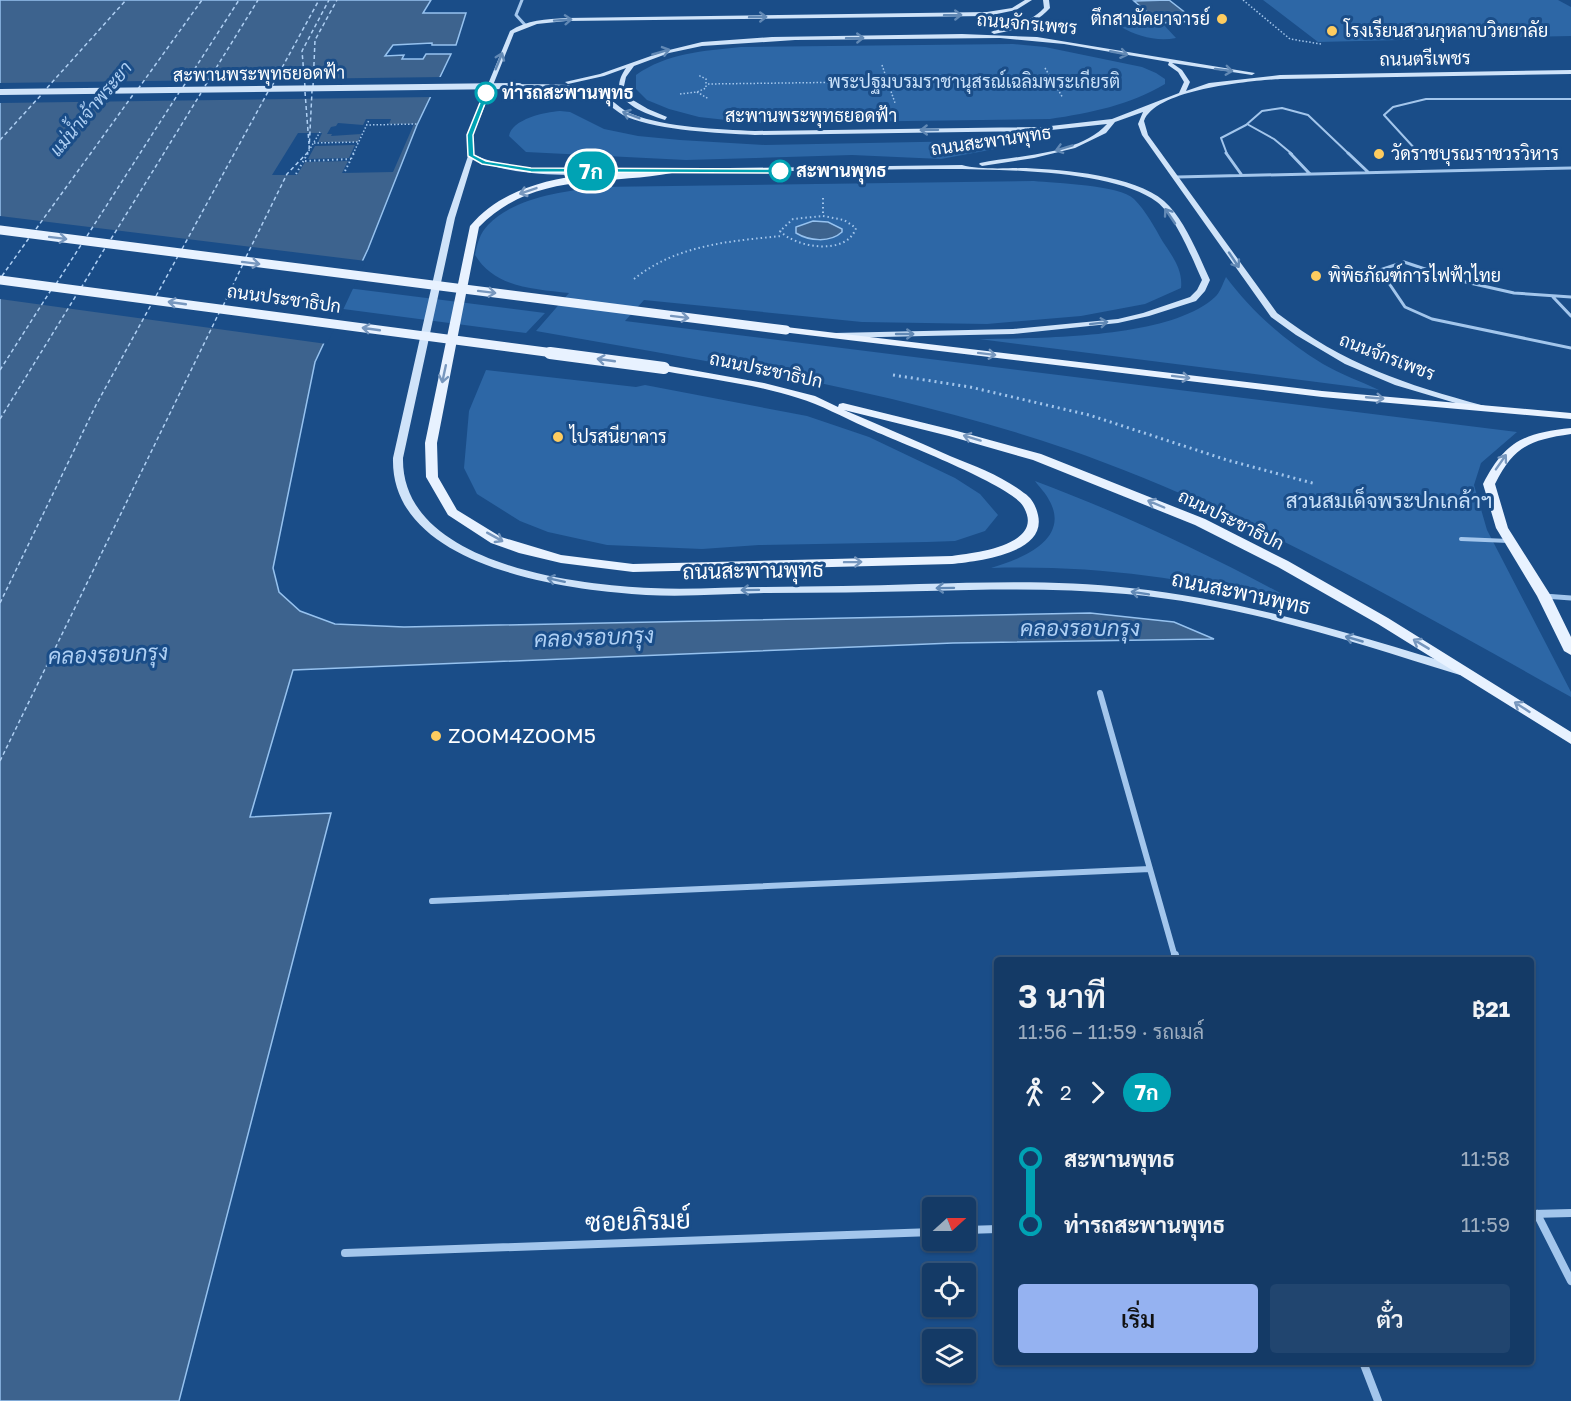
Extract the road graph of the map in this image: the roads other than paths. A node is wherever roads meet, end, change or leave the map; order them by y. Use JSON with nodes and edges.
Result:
{"nodes":[{"id":1,"x":522,"y":0,"type":"edge"},
{"id":2,"x":1029,"y":0,"type":"edge"},
{"id":3,"x":1046,"y":0,"type":"edge"},
{"id":4,"x":525,"y":26,"type":"junction"},
{"id":5,"x":933,"y":37,"type":"junction"},
{"id":6,"x":636,"y":62,"type":"junction"},
{"id":7,"x":1169,"y":63,"type":"junction"},
{"id":8,"x":1571,"y":72,"type":"edge"},
{"id":9,"x":1280,"y":76,"type":"junction"},
{"id":10,"x":519,"y":86,"type":"junction"},
{"id":11,"x":0,"y":92,"type":"edge"},
{"id":12,"x":1182,"y":94,"type":"junction"},
{"id":13,"x":1571,"y":99,"type":"edge"},
{"id":14,"x":1149,"y":108,"type":"junction"},
{"id":15,"x":1113,"y":121,"type":"junction"},
{"id":16,"x":1247,"y":124,"type":"junction"},
{"id":17,"x":710,"y":131,"type":"junction"},
{"id":18,"x":1416,"y":150,"type":"dead end"},
{"id":19,"x":471,"y":156,"type":"junction"},
{"id":20,"x":954,"y":168,"type":"junction"},
{"id":21,"x":1571,"y":168,"type":"edge"},
{"id":22,"x":669,"y":171,"type":"junction"},
{"id":23,"x":1368,"y":172,"type":"junction"},
{"id":24,"x":1241,"y":174,"type":"junction"},
{"id":25,"x":1310,"y":174,"type":"junction"},
{"id":26,"x":1177,"y":177,"type":"junction"},
{"id":27,"x":0,"y":230,"type":"edge"},
{"id":28,"x":0,"y":280,"type":"edge"},
{"id":29,"x":1553,"y":297,"type":"junction"},
{"id":30,"x":1571,"y":297,"type":"edge"},
{"id":31,"x":1571,"y":316,"type":"edge"},
{"id":32,"x":825,"y":335,"type":"junction"},
{"id":33,"x":1571,"y":348,"type":"edge"},
{"id":34,"x":803,"y":396,"type":"junction"},
{"id":35,"x":1482,"y":408,"type":"junction"},
{"id":36,"x":1571,"y":416,"type":"edge"},
{"id":37,"x":1571,"y":431,"type":"edge"},
{"id":38,"x":1461,"y":539,"type":"dead end"},
{"id":39,"x":1509,"y":541,"type":"junction"},
{"id":40,"x":1571,"y":598,"type":"edge"},
{"id":41,"x":1546,"y":602,"type":"junction"},
{"id":42,"x":1571,"y":651,"type":"edge"},
{"id":43,"x":1471,"y":675,"type":"junction"},
{"id":44,"x":1100,"y":693,"type":"dead end"},
{"id":45,"x":1571,"y":739,"type":"edge"},
{"id":46,"x":1150,"y":869,"type":"junction"},
{"id":47,"x":432,"y":901,"type":"dead end"},
{"id":48,"x":1175,"y":957,"type":"edge"},
{"id":49,"x":1571,"y":1213,"type":"edge"},
{"id":50,"x":1534,"y":1214,"type":"edge"},
{"id":51,"x":994,"y":1229,"type":"edge"},
{"id":52,"x":976,"y":1230,"type":"edge"},
{"id":53,"x":922,"y":1232,"type":"edge"},
{"id":54,"x":345,"y":1253,"type":"dead end"},
{"id":55,"x":1571,"y":1281,"type":"edge"},
{"id":56,"x":1365,"y":1365,"type":"edge"},
{"id":57,"x":1378,"y":1401,"type":"edge"}],
"edges":[{"from":1,"to":4,"type":"street"},
{"from":4,"to":2,"type":"main road","one_way":true},
{"from":3,"to":5,"type":"main road","name":"ถนนจักรเพชร"},
{"from":19,"to":4,"type":"main road","name":"ถนนสะพานพุทธ","one_way":true},
{"from":6,"to":5,"type":"main road","name":"สะพานพระพุทธยอดฟ้า","one_way":true},
{"from":5,"to":7,"type":"main road","name":"ถนนจักรเพชร","one_way":true},
{"from":6,"to":10,"type":"main road","name":"สะพานพระพุทธยอดฟ้า"},
{"from":6,"to":17,"type":"main road"},
{"from":7,"to":9,"type":"main road","name":"ถนนตรีเพชร","one_way":true},
{"from":7,"to":12,"type":"main road"},
{"from":8,"to":9,"type":"main road","name":"ถนนตรีเพชร"},
{"from":9,"to":12,"type":"main road","name":"ถนนตรีเพชร"},
{"from":10,"to":11,"type":"main road","name":"สะพานพระพุทธยอดฟ้า","bridge":true},
{"from":17,"to":10,"type":"main road","name":"สะพานพระพุทธยอดฟ้า","one_way":true},
{"from":12,"to":14,"type":"main road"},
{"from":13,"to":18,"type":"lane"},
{"from":14,"to":15,"type":"main road"},
{"from":14,"to":26,"type":"main road","name":"ถนนจักรเพชร"},
{"from":15,"to":17,"type":"main road","name":"สะพานพระพุทธยอดฟ้า","one_way":true},
{"from":15,"to":20,"type":"main road","name":"ถนนสะพานพุทธ","one_way":true},
{"from":16,"to":23,"type":"lane"},
{"from":16,"to":24,"type":"lane"},
{"from":16,"to":25,"type":"lane"},
{"from":19,"to":22,"type":"main road","name":"ถนนสะพานพุทธ"},
{"from":43,"to":19,"type":"main road","name":"ถนนสะพานพุทธ","one_way":true},
{"from":20,"to":22,"type":"main road","name":"ถนนสะพานพุทธ"},
{"from":32,"to":20,"type":"main road","one_way":true},
{"from":21,"to":23,"type":"lane"},
{"from":22,"to":34,"type":"main road","one_way":true},
{"from":23,"to":25,"type":"lane"},
{"from":24,"to":25,"type":"lane"},
{"from":24,"to":26,"type":"lane"},
{"from":26,"to":35,"type":"main road","name":"ถนนจักรเพชร","one_way":true},
{"from":27,"to":32,"type":"main road","name":"ถนนประชาธิปก","one_way":true,"bridge":true},
{"from":34,"to":28,"type":"main road","name":"ถนนประชาธิปก","one_way":true,"bridge":true},
{"from":29,"to":30,"type":"lane"},
{"from":29,"to":31,"type":"lane"},
{"from":29,"to":33,"type":"lane"},
{"from":32,"to":35,"type":"main road","name":"ถนนประชาธิปก","one_way":true},
{"from":43,"to":34,"type":"main road","name":"ถนนประชาธิปก","one_way":true},
{"from":35,"to":36,"type":"main road","name":"ถนนจักรเพชร"},
{"from":39,"to":37,"type":"main road","one_way":true},
{"from":38,"to":39,"type":"lane"},
{"from":39,"to":41,"type":"main road"},
{"from":40,"to":41,"type":"street"},
{"from":41,"to":42,"type":"main road"},
{"from":45,"to":43,"type":"main road","name":"ถนนประชาธิปก","one_way":true},
{"from":44,"to":46,"type":"street"},
{"from":46,"to":47,"type":"street"},
{"from":46,"to":48,"type":"street"},
{"from":49,"to":50,"type":"street"},
{"from":50,"to":55,"type":"street"},
{"from":51,"to":52,"type":"street"},
{"from":53,"to":54,"type":"street","name":"ซอยภิรมย์"},
{"from":56,"to":57,"type":"street"}]}
